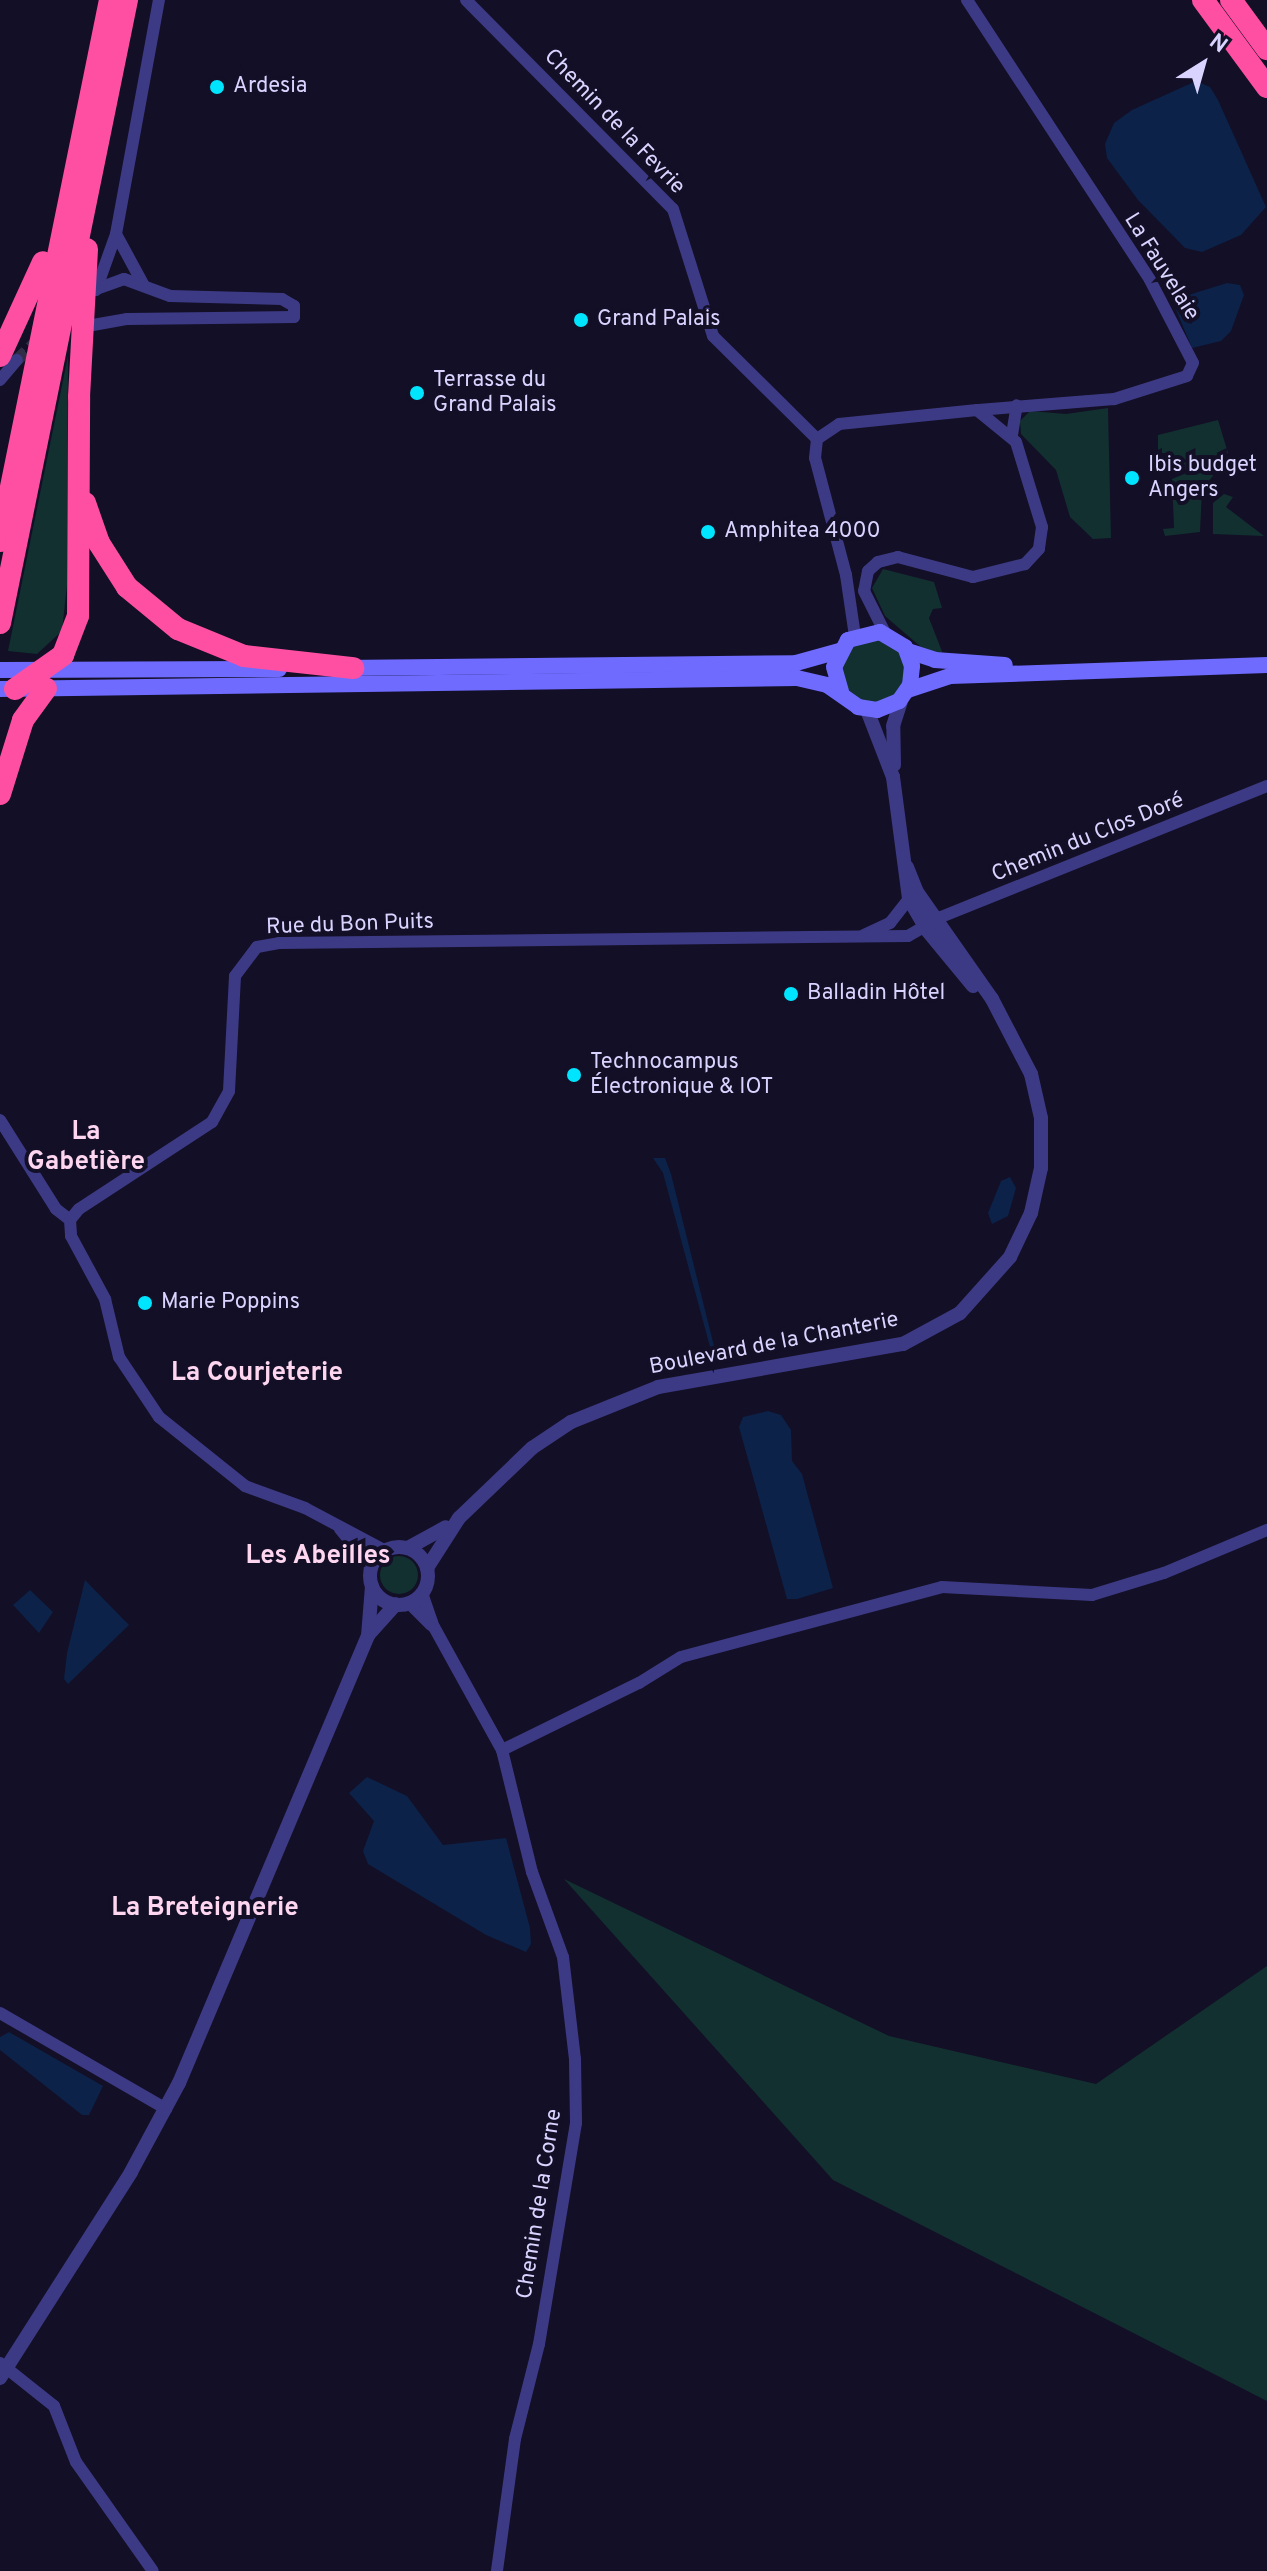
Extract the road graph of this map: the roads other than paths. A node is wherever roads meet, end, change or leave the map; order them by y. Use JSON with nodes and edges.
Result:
{"nodes":[{"id":1,"x":110,"y":0,"type":"edge"},
{"id":2,"x":127,"y":0,"type":"edge"},
{"id":3,"x":159,"y":0,"type":"edge"},
{"id":4,"x":466,"y":0,"type":"edge"},
{"id":5,"x":967,"y":0,"type":"edge"},
{"id":6,"x":1203,"y":0,"type":"edge"},
{"id":7,"x":1231,"y":0,"type":"edge"},
{"id":8,"x":1267,"y":49,"type":"edge"},
{"id":9,"x":1267,"y":87,"type":"edge"},
{"id":10,"x":83,"y":131,"type":"junction"},
{"id":11,"x":87,"y":192,"type":"junction"},
{"id":12,"x":116,"y":234,"type":"junction"},
{"id":13,"x":143,"y":284,"type":"junction"},
{"id":14,"x":97,"y":289,"type":"junction"},
{"id":15,"x":88,"y":319,"type":"junction"},
{"id":16,"x":8,"y":358,"type":"edge"},
{"id":17,"x":0,"y":380,"type":"edge"},
{"id":18,"x":1017,"y":405,"type":"junction"},
{"id":19,"x":977,"y":410,"type":"junction"},
{"id":20,"x":1012,"y":435,"type":"junction"},
{"id":21,"x":817,"y":439,"type":"junction"},
{"id":22,"x":78,"y":478,"type":"junction"},
{"id":23,"x":0,"y":541,"type":"edge"},
{"id":24,"x":0,"y":623,"type":"edge"},
{"id":25,"x":885,"y":633,"type":"junction"},
{"id":26,"x":855,"y":636,"type":"junction"},
{"id":27,"x":839,"y":651,"type":"junction"},
{"id":28,"x":908,"y":651,"type":"junction"},
{"id":29,"x":1267,"y":665,"type":"edge"},
{"id":30,"x":353,"y":668,"type":"junction"},
{"id":31,"x":0,"y":670,"type":"edge"},
{"id":32,"x":1037,"y":670,"type":"junction"},
{"id":33,"x":556,"y":674,"type":"junction"},
{"id":34,"x":46,"y":679,"type":"junction"},
{"id":35,"x":8,"y":689,"type":"edge"},
{"id":36,"x":905,"y":694,"type":"junction"},
{"id":37,"x":842,"y":695,"type":"junction"},
{"id":38,"x":867,"y":710,"type":"junction"},
{"id":39,"x":893,"y":777,"type":"junction"},
{"id":40,"x":1267,"y":786,"type":"edge"},
{"id":41,"x":0,"y":794,"type":"edge"},
{"id":42,"x":907,"y":867,"type":"junction"},
{"id":43,"x":909,"y":899,"type":"junction"},
{"id":44,"x":932,"y":924,"type":"junction"},
{"id":45,"x":861,"y":936,"type":"junction"},
{"id":46,"x":0,"y":1120,"type":"edge"},
{"id":47,"x":70,"y":1220,"type":"junction"},
{"id":48,"x":459,"y":1518,"type":"junction"},
{"id":49,"x":338,"y":1527,"type":"junction"},
{"id":50,"x":1267,"y":1530,"type":"edge"},
{"id":51,"x":408,"y":1548,"type":"junction"},
{"id":52,"x":384,"y":1550,"type":"junction"},
{"id":53,"x":372,"y":1568,"type":"junction"},
{"id":54,"x":427,"y":1568,"type":"junction"},
{"id":55,"x":372,"y":1586,"type":"junction"},
{"id":56,"x":422,"y":1593,"type":"junction"},
{"id":57,"x":402,"y":1603,"type":"junction"},
{"id":58,"x":434,"y":1627,"type":"junction"},
{"id":59,"x":368,"y":1636,"type":"junction"},
{"id":60,"x":502,"y":1750,"type":"junction"},
{"id":61,"x":0,"y":2013,"type":"edge"},
{"id":62,"x":166,"y":2109,"type":"junction"},
{"id":63,"x":2,"y":2370,"type":"edge"},
{"id":64,"x":153,"y":2571,"type":"edge"},
{"id":65,"x":497,"y":2571,"type":"edge"}],
"edges":[{"from":1,"to":10,"type":"highway"},
{"from":2,"to":11,"type":"highway"},
{"from":3,"to":12,"type":"street"},
{"from":4,"to":21,"type":"street","name":"Chemin de la Fevrie"},
{"from":5,"to":18,"type":"street","name":"La Fauvelaie"},
{"from":6,"to":9,"type":"highway"},
{"from":7,"to":8,"type":"highway"},
{"from":10,"to":16,"type":"highway"},
{"from":10,"to":23,"type":"highway"},
{"from":11,"to":15,"type":"highway"},
{"from":11,"to":24,"type":"highway"},
{"from":12,"to":13,"type":"street"},
{"from":12,"to":14,"type":"street"},
{"from":13,"to":14,"type":"street"},
{"from":13,"to":15,"type":"street"},
{"from":14,"to":15,"type":"street"},
{"from":15,"to":22,"type":"highway"},
{"from":16,"to":17,"type":"street"},
{"from":18,"to":19,"type":"street","name":"La Fauvelaie"},
{"from":18,"to":20,"type":"street"},
{"from":19,"to":20,"type":"street"},
{"from":19,"to":21,"type":"street","name":"La Fauvelaie"},
{"from":20,"to":25,"type":"street"},
{"from":21,"to":26,"type":"street"},
{"from":22,"to":30,"type":"highway"},
{"from":22,"to":34,"type":"highway"},
{"from":25,"to":26,"type":"main road"},
{"from":25,"to":28,"type":"main road"},
{"from":26,"to":27,"type":"main road"},
{"from":27,"to":33,"type":"main road"},
{"from":27,"to":37,"type":"main road"},
{"from":28,"to":32,"type":"main road"},
{"from":28,"to":36,"type":"main road"},
{"from":29,"to":32,"type":"main road"},
{"from":30,"to":33,"type":"main road"},
{"from":30,"to":34,"type":"main road"},
{"from":31,"to":34,"type":"main road"},
{"from":32,"to":36,"type":"main road"},
{"from":33,"to":34,"type":"main road"},
{"from":33,"to":37,"type":"main road"},
{"from":34,"to":35,"type":"highway"},
{"from":34,"to":41,"type":"highway"},
{"from":36,"to":38,"type":"main road"},
{"from":36,"to":39,"type":"street"},
{"from":37,"to":38,"type":"main road"},
{"from":38,"to":39,"type":"street"},
{"from":39,"to":42,"type":"street","name":"Boulevard de la Chanterie"},
{"from":40,"to":44,"type":"street","name":"Chemin du Clos Doré"},
{"from":42,"to":43,"type":"street","name":"Boulevard de la Chanterie"},
{"from":42,"to":44,"type":"street","name":"Boulevard de la Chanterie"},
{"from":43,"to":44,"type":"street","name":"Boulevard de la Chanterie"},
{"from":43,"to":45,"type":"street"},
{"from":44,"to":45,"type":"street","name":"Rue du Bon Puits"},
{"from":44,"to":48,"type":"street","name":"Boulevard de la Chanterie"},
{"from":45,"to":47,"type":"street","name":"Rue du Bon Puits"},
{"from":46,"to":47,"type":"street"},
{"from":47,"to":49,"type":"street"},
{"from":48,"to":51,"type":"street","name":"Boulevard de la Chanterie"},
{"from":48,"to":54,"type":"street","name":"Boulevard de la Chanterie"},
{"from":49,"to":52,"type":"street"},
{"from":49,"to":53,"type":"street"},
{"from":50,"to":60,"type":"street"},
{"from":51,"to":52,"type":"street"},
{"from":51,"to":54,"type":"street"},
{"from":52,"to":53,"type":"street"},
{"from":53,"to":55,"type":"street"},
{"from":54,"to":56,"type":"street"},
{"from":55,"to":57,"type":"street"},
{"from":55,"to":59,"type":"street"},
{"from":56,"to":57,"type":"street"},
{"from":56,"to":58,"type":"street","name":"Chemin de la Corne"},
{"from":57,"to":58,"type":"street","name":"Chemin de la Corne"},
{"from":57,"to":59,"type":"street"},
{"from":58,"to":60,"type":"street","name":"Chemin de la Corne"},
{"from":59,"to":62,"type":"street"},
{"from":60,"to":65,"type":"street","name":"Chemin de la Corne"},
{"from":61,"to":62,"type":"street"},
{"from":62,"to":63,"type":"street"},
{"from":63,"to":64,"type":"street"}]}
